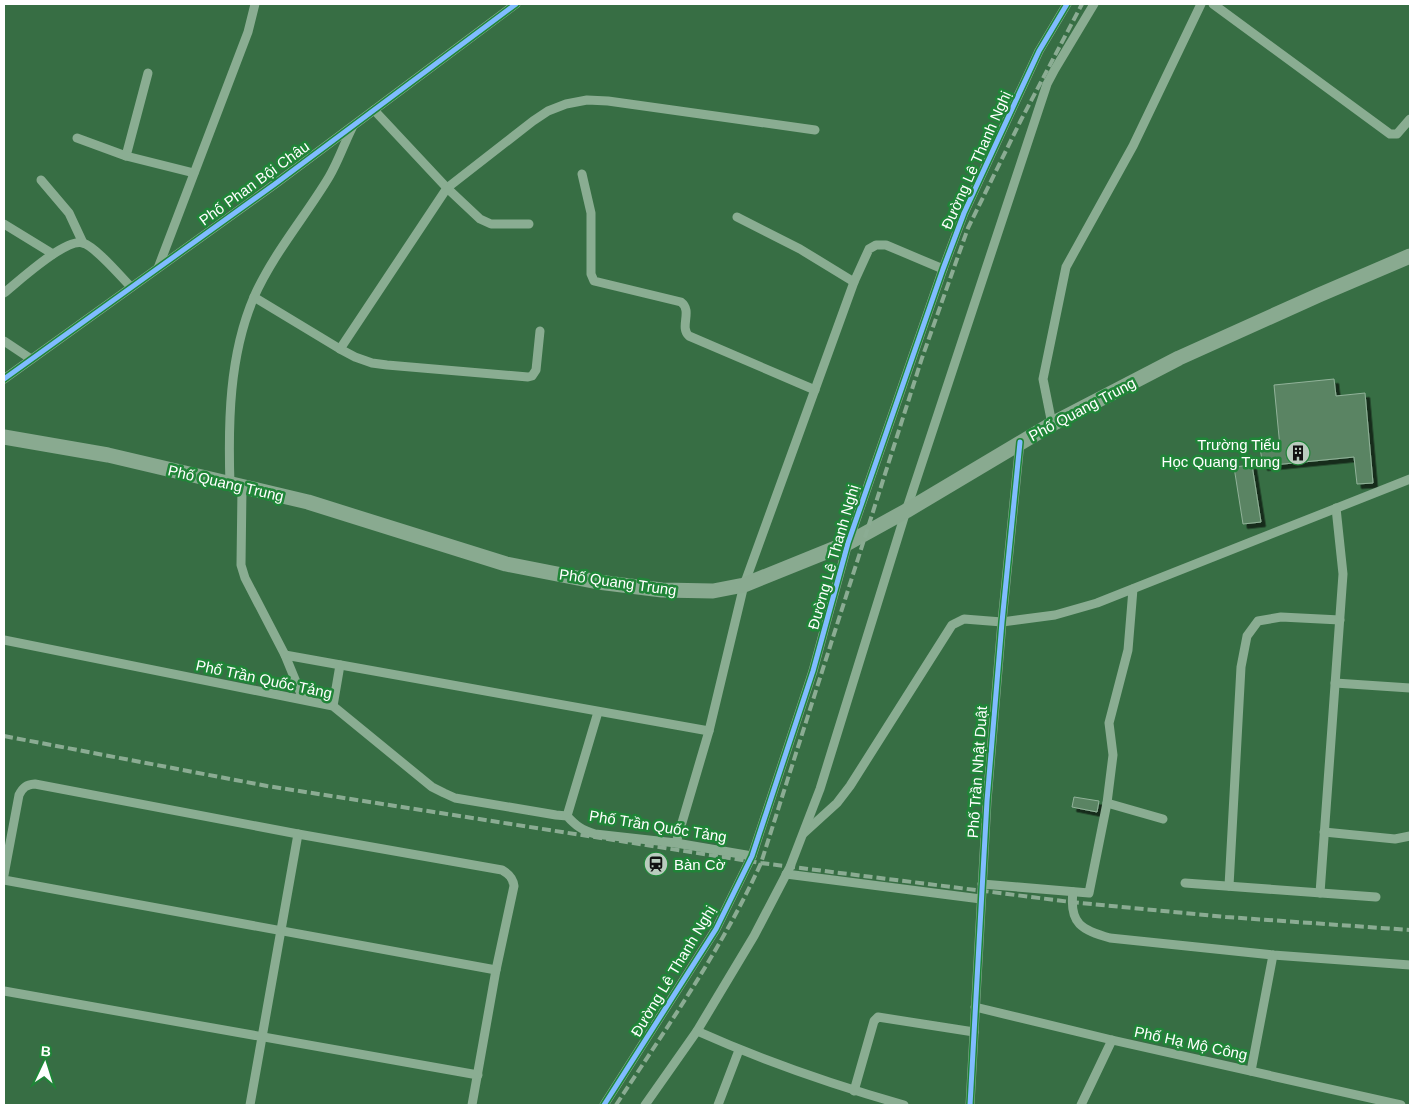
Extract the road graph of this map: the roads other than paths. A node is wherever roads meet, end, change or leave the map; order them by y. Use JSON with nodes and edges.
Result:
{"nodes":[{"id":1,"x":255,"y":4,"type":"edge"},
{"id":2,"x":516,"y":4,"type":"edge"},
{"id":3,"x":1066,"y":4,"type":"edge"},
{"id":4,"x":1094,"y":4,"type":"edge"},
{"id":5,"x":1201,"y":4,"type":"edge"},
{"id":6,"x":1213,"y":4,"type":"edge"},
{"id":7,"x":148,"y":73,"type":"dead end"},
{"id":8,"x":374,"y":110,"type":"junction"},
{"id":9,"x":1410,"y":119,"type":"edge"},
{"id":10,"x":353,"y":126,"type":"junction"},
{"id":11,"x":814,"y":130,"type":"dead end"},
{"id":12,"x":77,"y":138,"type":"dead end"},
{"id":13,"x":126,"y":156,"type":"junction"},
{"id":14,"x":194,"y":174,"type":"junction"},
{"id":15,"x":582,"y":174,"type":"dead end"},
{"id":16,"x":40,"y":180,"type":"dead end"},
{"id":17,"x":447,"y":188,"type":"junction"},
{"id":18,"x":737,"y":217,"type":"dead end"},
{"id":19,"x":4,"y":224,"type":"edge"},
{"id":20,"x":529,"y":224,"type":"dead end"},
{"id":21,"x":83,"y":242,"type":"junction"},
{"id":22,"x":53,"y":254,"type":"junction"},
{"id":23,"x":1410,"y":256,"type":"edge"},
{"id":24,"x":158,"y":268,"type":"junction"},
{"id":25,"x":943,"y":269,"type":"junction"},
{"id":26,"x":854,"y":282,"type":"junction"},
{"id":27,"x":131,"y":287,"type":"junction"},
{"id":28,"x":4,"y":293,"type":"edge"},
{"id":29,"x":254,"y":296,"type":"junction"},
{"id":30,"x":540,"y":331,"type":"dead end"},
{"id":31,"x":4,"y":341,"type":"edge"},
{"id":32,"x":340,"y":349,"type":"junction"},
{"id":33,"x":31,"y":359,"type":"junction"},
{"id":34,"x":4,"y":378,"type":"edge"},
{"id":35,"x":815,"y":390,"type":"junction"},
{"id":36,"x":1052,"y":424,"type":"junction"},
{"id":37,"x":4,"y":437,"type":"edge"},
{"id":38,"x":1020,"y":442,"type":"junction"},
{"id":39,"x":1410,"y":479,"type":"edge"},
{"id":40,"x":236,"y":486,"type":"junction"},
{"id":41,"x":1336,"y":508,"type":"junction"},
{"id":42,"x":906,"y":511,"type":"junction"},
{"id":43,"x":848,"y":542,"type":"junction"},
{"id":44,"x":744,"y":585,"type":"junction"},
{"id":45,"x":1133,"y":589,"type":"junction"},
{"id":46,"x":1340,"y":620,"type":"junction"},
{"id":47,"x":1002,"y":622,"type":"junction"},
{"id":48,"x":4,"y":640,"type":"edge"},
{"id":49,"x":285,"y":655,"type":"junction"},
{"id":50,"x":340,"y":665,"type":"junction"},
{"id":51,"x":1335,"y":682,"type":"junction"},
{"id":52,"x":1410,"y":688,"type":"edge"},
{"id":53,"x":303,"y":699,"type":"junction"},
{"id":54,"x":333,"y":706,"type":"junction"},
{"id":55,"x":598,"y":712,"type":"junction"},
{"id":56,"x":710,"y":731,"type":"junction"},
{"id":57,"x":1107,"y":803,"type":"junction"},
{"id":58,"x":567,"y":816,"type":"junction"},
{"id":59,"x":1163,"y":819,"type":"dead end"},
{"id":60,"x":1324,"y":832,"type":"junction"},
{"id":61,"x":298,"y":834,"type":"junction"},
{"id":62,"x":803,"y":834,"type":"junction"},
{"id":63,"x":1410,"y":836,"type":"edge"},
{"id":64,"x":676,"y":843,"type":"junction"},
{"id":65,"x":752,"y":856,"type":"junction"},
{"id":66,"x":786,"y":874,"type":"junction"},
{"id":67,"x":4,"y":875,"type":"edge"},
{"id":68,"x":4,"y":880,"type":"edge"},
{"id":69,"x":1185,"y":883,"type":"dead end"},
{"id":70,"x":982,"y":884,"type":"junction"},
{"id":71,"x":1229,"y":886,"type":"junction"},
{"id":72,"x":1072,"y":892,"type":"junction"},
{"id":73,"x":1320,"y":893,"type":"junction"},
{"id":74,"x":1376,"y":896,"type":"dead end"},
{"id":75,"x":982,"y":899,"type":"junction"},
{"id":76,"x":281,"y":931,"type":"junction"},
{"id":77,"x":1273,"y":955,"type":"junction"},
{"id":78,"x":1410,"y":965,"type":"edge"},
{"id":79,"x":496,"y":970,"type":"junction"},
{"id":80,"x":4,"y":991,"type":"edge"},
{"id":81,"x":976,"y":1007,"type":"junction"},
{"id":82,"x":697,"y":1031,"type":"junction"},
{"id":83,"x":974,"y":1032,"type":"junction"},
{"id":84,"x":262,"y":1037,"type":"junction"},
{"id":85,"x":1112,"y":1040,"type":"junction"},
{"id":86,"x":739,"y":1050,"type":"junction"},
{"id":87,"x":1251,"y":1071,"type":"junction"},
{"id":88,"x":478,"y":1075,"type":"junction"},
{"id":89,"x":854,"y":1091,"type":"junction"},
{"id":90,"x":250,"y":1105,"type":"edge"},
{"id":91,"x":472,"y":1105,"type":"edge"},
{"id":92,"x":604,"y":1105,"type":"edge"},
{"id":93,"x":645,"y":1105,"type":"edge"},
{"id":94,"x":718,"y":1105,"type":"edge"},
{"id":95,"x":904,"y":1105,"type":"edge"},
{"id":96,"x":970,"y":1105,"type":"edge"},
{"id":97,"x":1081,"y":1105,"type":"edge"},
{"id":98,"x":1401,"y":1105,"type":"edge"}],
"edges":[{"from":1,"to":14,"type":"street"},
{"from":2,"to":8,"type":"street","name":"Phố Phan Bội Châu"},
{"from":3,"to":25,"type":"street","name":"Đường Lê Thanh Nghị"},
{"from":4,"to":42,"type":"street"},
{"from":5,"to":36,"type":"street"},
{"from":6,"to":9,"type":"street"},
{"from":7,"to":13,"type":"street"},
{"from":8,"to":10,"type":"street","name":"Phố Phan Bội Châu"},
{"from":8,"to":17,"type":"street"},
{"from":10,"to":24,"type":"street","name":"Phố Phan Bội Châu"},
{"from":10,"to":29,"type":"street"},
{"from":11,"to":17,"type":"street"},
{"from":12,"to":13,"type":"street"},
{"from":13,"to":14,"type":"street"},
{"from":14,"to":24,"type":"street"},
{"from":15,"to":35,"type":"street"},
{"from":16,"to":21,"type":"street"},
{"from":17,"to":20,"type":"street"},
{"from":17,"to":32,"type":"street"},
{"from":18,"to":26,"type":"street"},
{"from":19,"to":22,"type":"street"},
{"from":21,"to":22,"type":"street"},
{"from":21,"to":27,"type":"street"},
{"from":22,"to":28,"type":"street"},
{"from":23,"to":36,"type":"main road","name":"Phố Quang Trung"},
{"from":24,"to":27,"type":"street","name":"Phố Phan Bội Châu"},
{"from":25,"to":26,"type":"street"},
{"from":25,"to":43,"type":"street","name":"Đường Lê Thanh Nghị"},
{"from":26,"to":35,"type":"street"},
{"from":27,"to":33,"type":"street","name":"Phố Phan Bội Châu"},
{"from":29,"to":32,"type":"street"},
{"from":29,"to":40,"type":"street"},
{"from":30,"to":32,"type":"street"},
{"from":31,"to":33,"type":"street"},
{"from":33,"to":34,"type":"street","name":"Phố Phan Bội Châu"},
{"from":35,"to":44,"type":"street"},
{"from":36,"to":38,"type":"main road","name":"Phố Quang Trung"},
{"from":37,"to":40,"type":"main road","name":"Phố Quang Trung"},
{"from":38,"to":42,"type":"main road","name":"Phố Quang Trung"},
{"from":38,"to":47,"type":"street","name":"Phố Trần Nhật Duật"},
{"from":39,"to":41,"type":"street"},
{"from":40,"to":44,"type":"main road","name":"Phố Quang Trung"},
{"from":40,"to":49,"type":"street"},
{"from":41,"to":45,"type":"street"},
{"from":41,"to":46,"type":"street"},
{"from":42,"to":43,"type":"main road","name":"Phố Quang Trung"},
{"from":42,"to":62,"type":"street"},
{"from":43,"to":44,"type":"main road","name":"Phố Quang Trung"},
{"from":43,"to":65,"type":"street","name":"Đường Lê Thanh Nghị"},
{"from":44,"to":56,"type":"street"},
{"from":45,"to":47,"type":"street"},
{"from":45,"to":57,"type":"street"},
{"from":46,"to":51,"type":"street"},
{"from":46,"to":71,"type":"street"},
{"from":47,"to":62,"type":"street"},
{"from":47,"to":70,"type":"street","name":"Phố Trần Nhật Duật"},
{"from":48,"to":53,"type":"street","name":"Phố Trần Quốc Tảng"},
{"from":49,"to":50,"type":"street"},
{"from":49,"to":53,"type":"street"},
{"from":50,"to":54,"type":"street"},
{"from":50,"to":55,"type":"street"},
{"from":51,"to":52,"type":"street"},
{"from":51,"to":60,"type":"street"},
{"from":53,"to":54,"type":"street","name":"Phố Trần Quốc Tảng"},
{"from":54,"to":58,"type":"street","name":"Phố Trần Quốc Tảng"},
{"from":55,"to":56,"type":"street"},
{"from":55,"to":58,"type":"street"},
{"from":56,"to":64,"type":"street"},
{"from":57,"to":59,"type":"street"},
{"from":57,"to":72,"type":"street"},
{"from":58,"to":64,"type":"street","name":"Phố Trần Quốc Tảng"},
{"from":60,"to":63,"type":"street"},
{"from":60,"to":73,"type":"street"},
{"from":61,"to":67,"type":"street"},
{"from":61,"to":76,"type":"street"},
{"from":61,"to":79,"type":"street"},
{"from":62,"to":66,"type":"street"},
{"from":64,"to":65,"type":"street","name":"Phố Trần Quốc Tảng"},
{"from":65,"to":92,"type":"street","name":"Đường Lê Thanh Nghị"},
{"from":66,"to":75,"type":"street"},
{"from":66,"to":82,"type":"street"},
{"from":68,"to":76,"type":"street"},
{"from":69,"to":71,"type":"street"},
{"from":70,"to":72,"type":"street"},
{"from":70,"to":75,"type":"street","name":"Phố Trần Nhật Duật"},
{"from":71,"to":73,"type":"street"},
{"from":72,"to":77,"type":"street"},
{"from":73,"to":74,"type":"street"},
{"from":75,"to":81,"type":"street","name":"Phố Trần Nhật Duật"},
{"from":76,"to":79,"type":"street"},
{"from":76,"to":84,"type":"street"},
{"from":77,"to":78,"type":"street"},
{"from":77,"to":87,"type":"street"},
{"from":79,"to":88,"type":"street"},
{"from":80,"to":84,"type":"street"},
{"from":81,"to":83,"type":"street","name":"Phố Trần Nhật Duật"},
{"from":81,"to":85,"type":"street","name":"Phố Hạ Mộ Công"},
{"from":82,"to":86,"type":"street"},
{"from":82,"to":93,"type":"street"},
{"from":83,"to":89,"type":"street"},
{"from":83,"to":96,"type":"street","name":"Phố Trần Nhật Duật"},
{"from":84,"to":88,"type":"street"},
{"from":84,"to":90,"type":"street"},
{"from":85,"to":87,"type":"street","name":"Phố Hạ Mộ Công"},
{"from":85,"to":97,"type":"street"},
{"from":86,"to":89,"type":"street"},
{"from":86,"to":94,"type":"street"},
{"from":87,"to":98,"type":"street","name":"Phố Hạ Mộ Công"},
{"from":88,"to":91,"type":"street"},
{"from":89,"to":95,"type":"street"}]}
